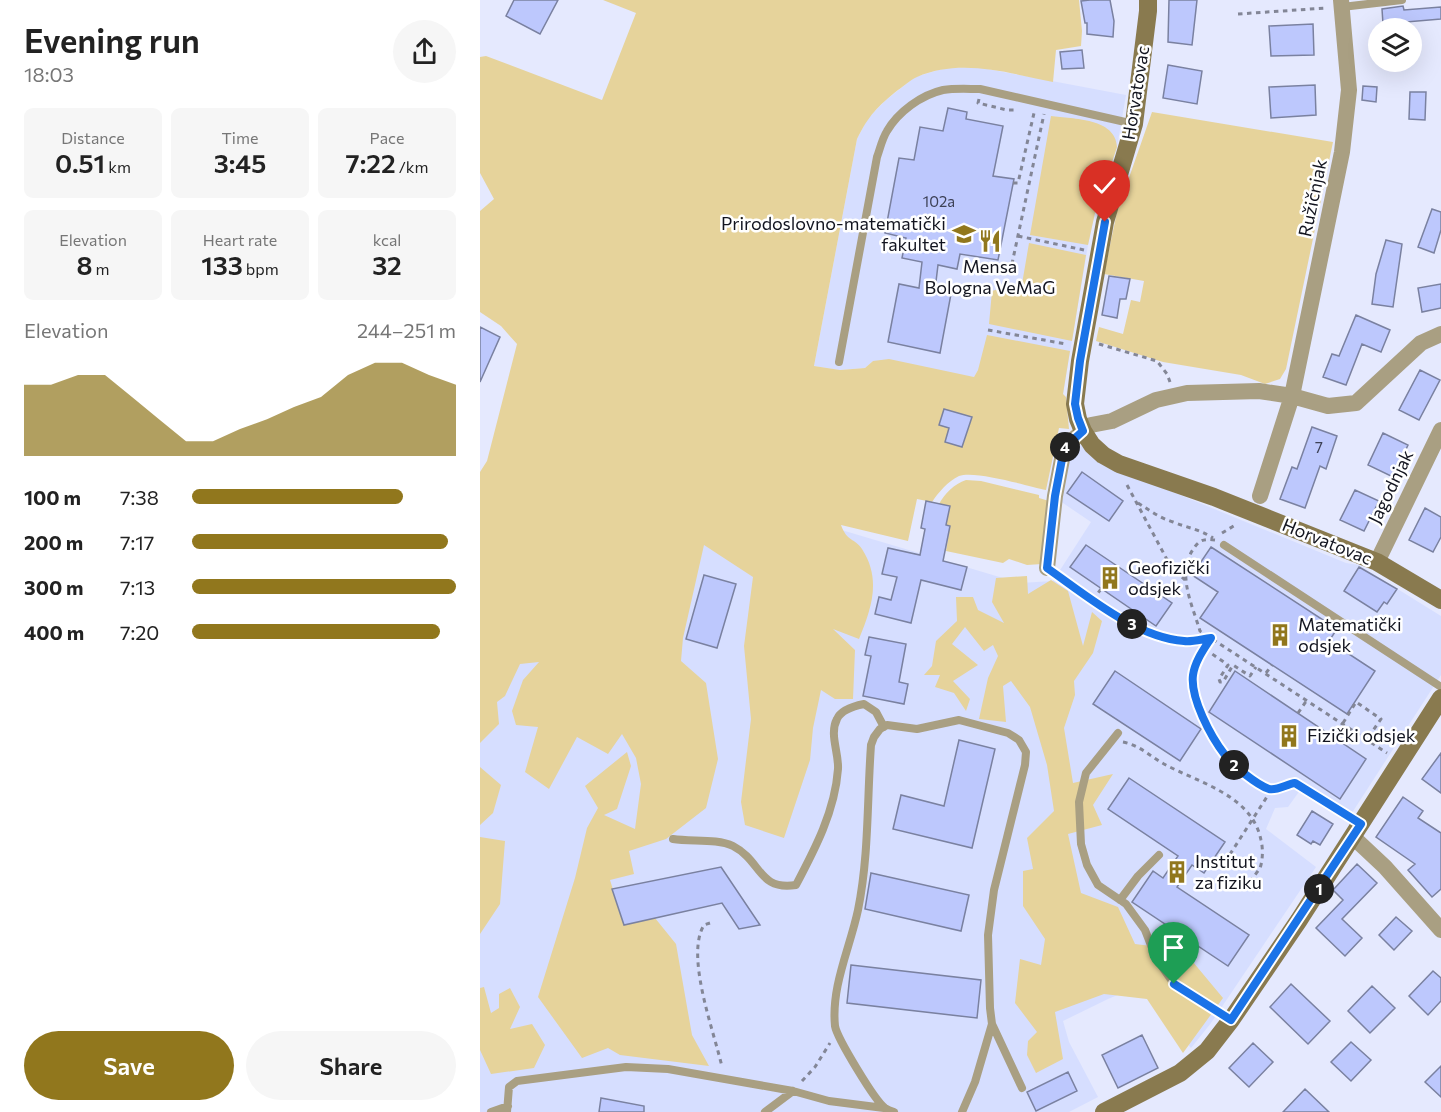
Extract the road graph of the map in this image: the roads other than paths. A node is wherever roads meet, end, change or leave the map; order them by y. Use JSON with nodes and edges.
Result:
{"nodes":[{"id":1,"x":1402,"y":0,"type":"edge"},
{"id":2,"x":1340,"y":5,"type":"edge"},
{"id":3,"x":1150,"y":8,"type":"edge"},
{"id":4,"x":1134,"y":124,"type":"junction"},
{"id":5,"x":1441,"y":334,"type":"edge"},
{"id":6,"x":839,"y":362,"type":"dead end"},
{"id":7,"x":1293,"y":396,"type":"junction"},
{"id":8,"x":1441,"y":430,"type":"edge"},
{"id":9,"x":1083,"y":431,"type":"junction"},
{"id":10,"x":1260,"y":496,"type":"dead end"},
{"id":11,"x":1224,"y":545,"type":"dead end"},
{"id":12,"x":1377,"y":562,"type":"junction"},
{"id":13,"x":1047,"y":568,"type":"road end"},
{"id":14,"x":1441,"y":600,"type":"edge"},
{"id":15,"x":1441,"y":687,"type":"edge"},
{"id":16,"x":1441,"y":698,"type":"edge"},
{"id":17,"x":884,"y":727,"type":"junction"},
{"id":18,"x":1118,"y":733,"type":"dead end"},
{"id":19,"x":1357,"y":830,"type":"junction"},
{"id":20,"x":673,"y":839,"type":"dead end"},
{"id":21,"x":1160,"y":855,"type":"dead end"},
{"id":22,"x":1120,"y":900,"type":"junction"},
{"id":23,"x":1441,"y":930,"type":"edge"},
{"id":24,"x":1231,"y":1020,"type":"junction"},
{"id":25,"x":992,"y":1024,"type":"junction"},
{"id":26,"x":1022,"y":1089,"type":"dead end"},
{"id":27,"x":793,"y":1091,"type":"junction"},
{"id":28,"x":885,"y":1108,"type":"junction"},
{"id":29,"x":508,"y":1109,"type":"edge"},
{"id":30,"x":491,"y":1112,"type":"edge"},
{"id":31,"x":765,"y":1112,"type":"edge"},
{"id":32,"x":894,"y":1112,"type":"edge"},
{"id":33,"x":962,"y":1112,"type":"edge"},
{"id":34,"x":1104,"y":1112,"type":"edge"}],
"edges":[{"from":1,"to":2,"type":"lane"},
{"from":2,"to":7,"type":"street","name":"Ružičnjak"},
{"from":3,"to":4,"type":"street","name":"Horvatovac"},
{"from":4,"to":6,"type":"lane"},
{"from":4,"to":9,"type":"street","name":"Horvatovac"},
{"from":5,"to":7,"type":"street"},
{"from":7,"to":9,"type":"street"},
{"from":7,"to":10,"type":"street","name":"Ružičnjak"},
{"from":8,"to":12,"type":"street","name":"Jagodnjak"},
{"from":9,"to":12,"type":"street","name":"Horvatovac"},
{"from":9,"to":13,"type":"street"},
{"from":11,"to":15,"type":"lane"},
{"from":12,"to":14,"type":"street","name":"Horvatovac"},
{"from":16,"to":19,"type":"street"},
{"from":17,"to":20,"type":"lane"},
{"from":17,"to":25,"type":"lane"},
{"from":17,"to":28,"type":"lane"},
{"from":18,"to":22,"type":"lane"},
{"from":19,"to":23,"type":"street"},
{"from":19,"to":24,"type":"street"},
{"from":21,"to":22,"type":"lane"},
{"from":22,"to":24,"type":"lane"},
{"from":24,"to":34,"type":"street"},
{"from":25,"to":26,"type":"lane"},
{"from":25,"to":33,"type":"lane"},
{"from":27,"to":28,"type":"lane"},
{"from":27,"to":29,"type":"lane"},
{"from":27,"to":31,"type":"lane"},
{"from":28,"to":32,"type":"lane"},
{"from":29,"to":30,"type":"lane"}]}
